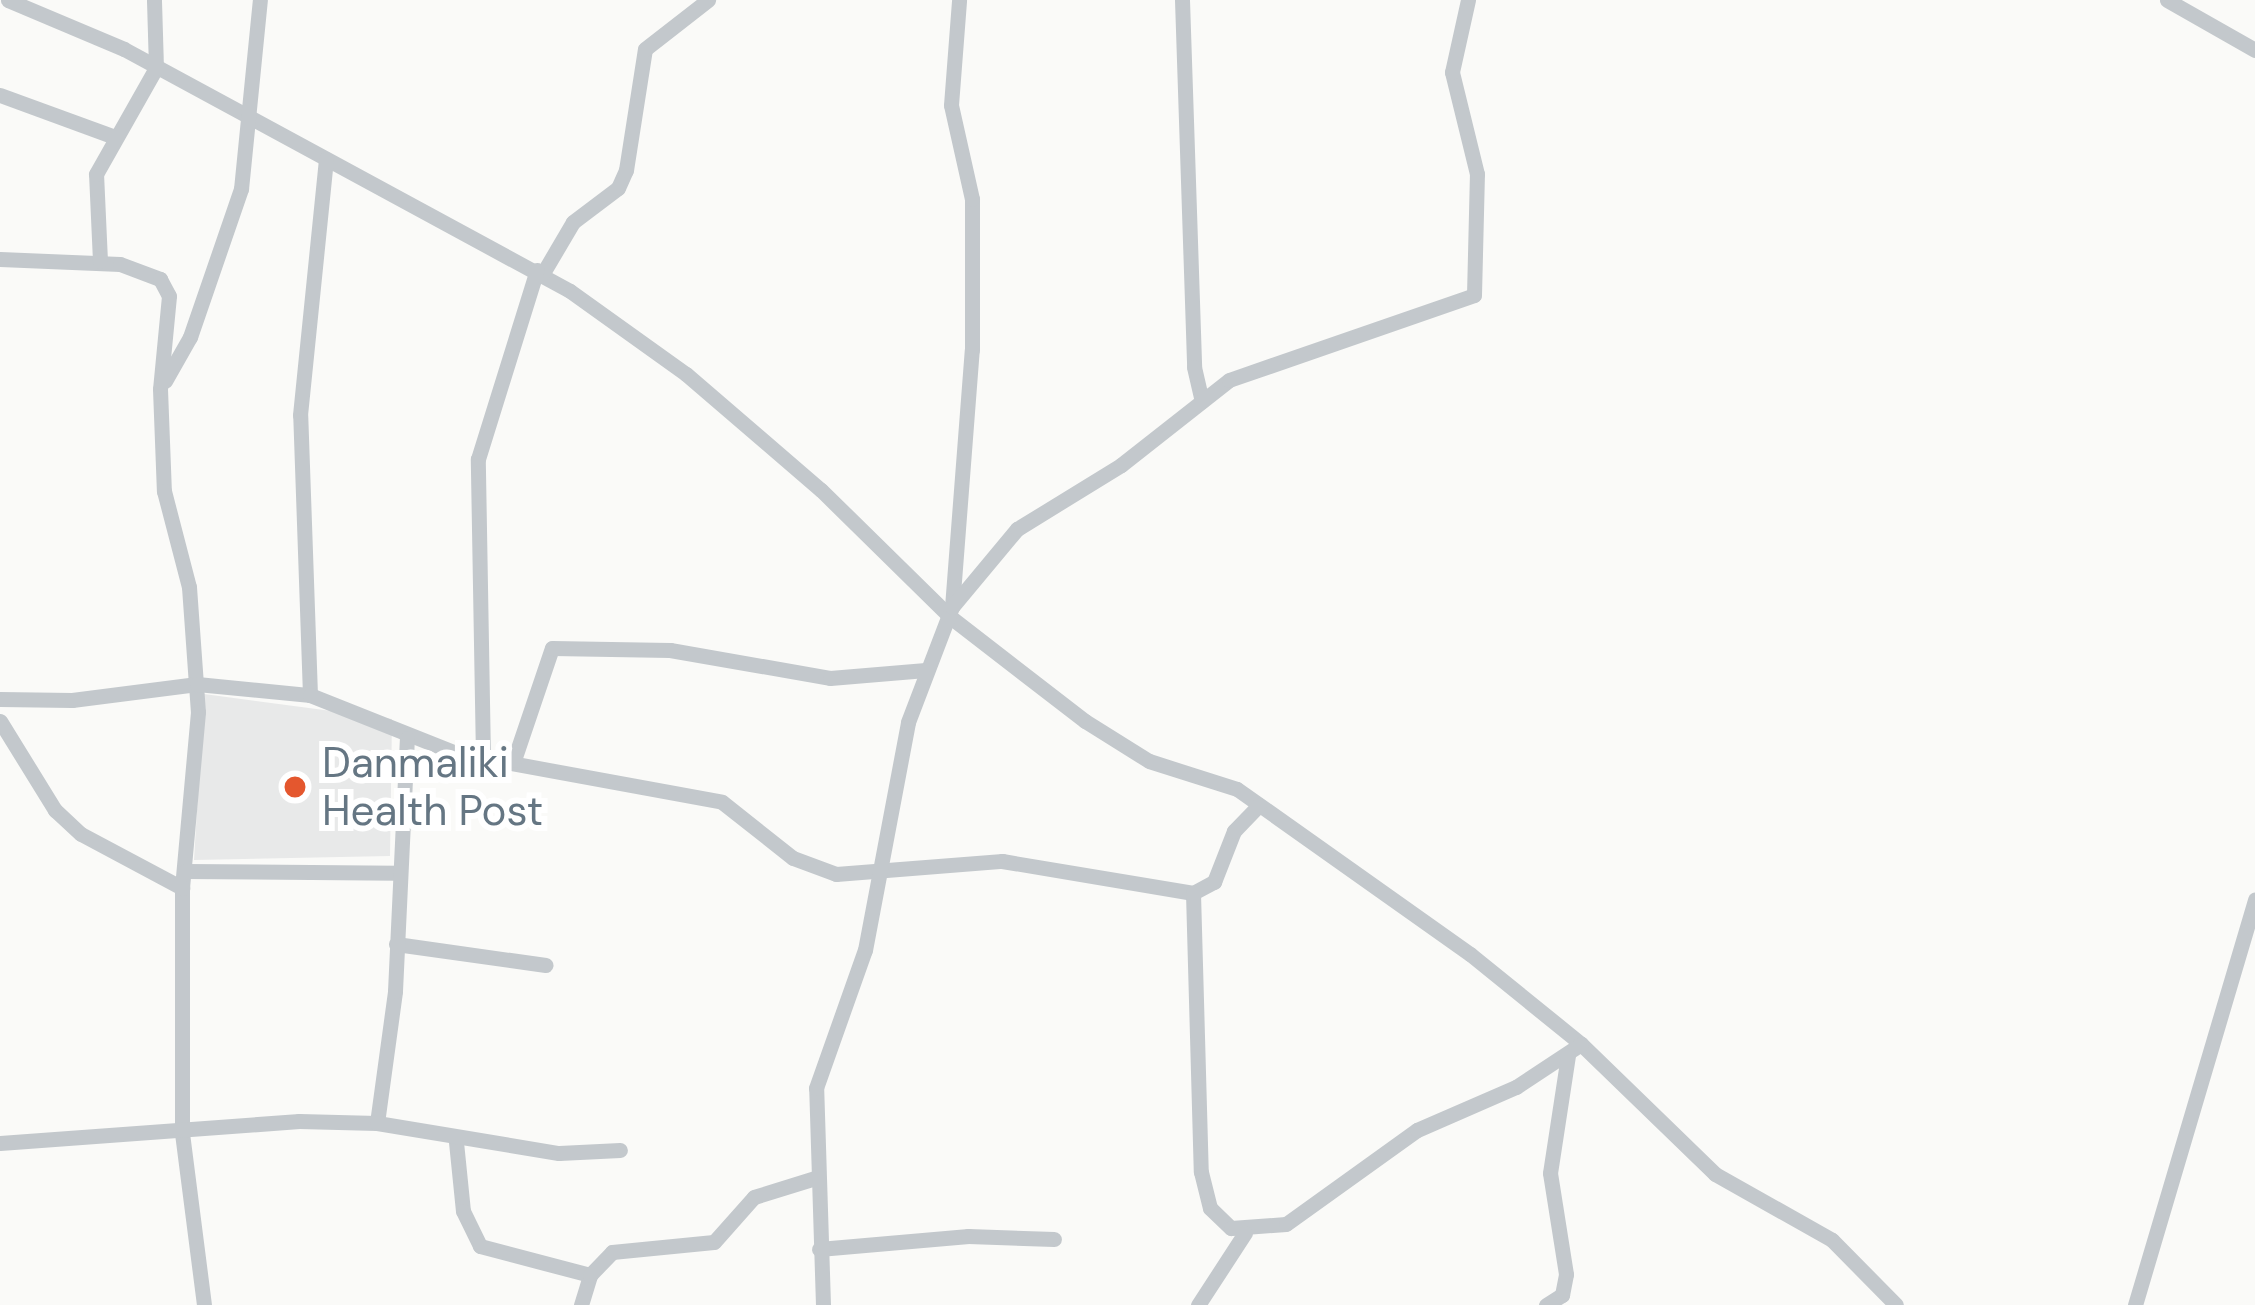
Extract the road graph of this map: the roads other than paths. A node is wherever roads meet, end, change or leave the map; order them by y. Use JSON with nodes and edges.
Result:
{"nodes":[{"id":1,"x":8,"y":0,"type":"edge"},
{"id":2,"x":154,"y":0,"type":"edge"},
{"id":3,"x":260,"y":0,"type":"edge"},
{"id":4,"x":708,"y":0,"type":"edge"},
{"id":5,"x":959,"y":0,"type":"edge"},
{"id":6,"x":1183,"y":0,"type":"edge"},
{"id":7,"x":1468,"y":0,"type":"edge"},
{"id":8,"x":2167,"y":0,"type":"edge"},
{"id":9,"x":2255,"y":50,"type":"edge"},
{"id":10,"x":156,"y":68,"type":"junction"},
{"id":11,"x":0,"y":95,"type":"edge"},
{"id":12,"x":244,"y":116,"type":"junction"},
{"id":13,"x":112,"y":136,"type":"junction"},
{"id":14,"x":326,"y":159,"type":"junction"},
{"id":15,"x":0,"y":259,"type":"edge"},
{"id":16,"x":100,"y":261,"type":"junction"},
{"id":17,"x":540,"y":271,"type":"junction"},
{"id":18,"x":1194,"y":367,"type":"junction"},
{"id":19,"x":160,"y":389,"type":"junction"},
{"id":20,"x":1202,"y":401,"type":"junction"},
{"id":21,"x":1185,"y":415,"type":"junction"},
{"id":22,"x":951,"y":611,"type":"junction"},
{"id":23,"x":926,"y":670,"type":"junction"},
{"id":24,"x":197,"y":684,"type":"junction"},
{"id":25,"x":310,"y":695,"type":"junction"},
{"id":26,"x":0,"y":699,"type":"edge"},
{"id":27,"x":0,"y":722,"type":"edge"},
{"id":28,"x":407,"y":738,"type":"junction"},
{"id":29,"x":483,"y":758,"type":"junction"},
{"id":30,"x":514,"y":760,"type":"junction"},
{"id":31,"x":1259,"y":806,"type":"junction"},
{"id":32,"x":397,"y":873,"type":"junction"},
{"id":33,"x":877,"y":877,"type":"junction"},
{"id":34,"x":183,"y":879,"type":"junction"},
{"id":35,"x":1193,"y":893,"type":"junction"},
{"id":36,"x":2255,"y":899,"type":"edge"},
{"id":37,"x":396,"y":944,"type":"junction"},
{"id":38,"x":546,"y":965,"type":"dead end"},
{"id":39,"x":1574,"y":1050,"type":"junction"},
{"id":40,"x":377,"y":1123,"type":"junction"},
{"id":41,"x":182,"y":1133,"type":"junction"},
{"id":42,"x":456,"y":1142,"type":"junction"},
{"id":43,"x":0,"y":1143,"type":"edge"},
{"id":44,"x":620,"y":1150,"type":"dead end"},
{"id":45,"x":815,"y":1178,"type":"junction"},
{"id":46,"x":1245,"y":1233,"type":"junction"},
{"id":47,"x":1054,"y":1239,"type":"dead end"},
{"id":48,"x":819,"y":1249,"type":"junction"},
{"id":49,"x":590,"y":1275,"type":"junction"},
{"id":50,"x":204,"y":1305,"type":"edge"},
{"id":51,"x":581,"y":1305,"type":"edge"},
{"id":52,"x":823,"y":1305,"type":"edge"},
{"id":53,"x":1198,"y":1305,"type":"edge"},
{"id":54,"x":1546,"y":1305,"type":"edge"},
{"id":55,"x":1896,"y":1305,"type":"edge"},
{"id":56,"x":2135,"y":1305,"type":"edge"}],
"edges":[{"from":1,"to":10,"type":"street"},
{"from":2,"to":10,"type":"street"},
{"from":3,"to":12,"type":"street"},
{"from":4,"to":17,"type":"street"},
{"from":5,"to":22,"type":"street"},
{"from":6,"to":18,"type":"street"},
{"from":7,"to":20,"type":"street"},
{"from":8,"to":9,"type":"street"},
{"from":10,"to":12,"type":"street"},
{"from":10,"to":13,"type":"street"},
{"from":11,"to":13,"type":"street"},
{"from":12,"to":14,"type":"street"},
{"from":12,"to":19,"type":"street"},
{"from":13,"to":16,"type":"street"},
{"from":14,"to":17,"type":"street"},
{"from":14,"to":25,"type":"street"},
{"from":15,"to":16,"type":"street"},
{"from":16,"to":19,"type":"street"},
{"from":17,"to":22,"type":"street"},
{"from":17,"to":29,"type":"street"},
{"from":18,"to":20,"type":"street"},
{"from":18,"to":21,"type":"street"},
{"from":19,"to":24,"type":"street"},
{"from":20,"to":21,"type":"street"},
{"from":21,"to":22,"type":"street"},
{"from":22,"to":23,"type":"street"},
{"from":22,"to":31,"type":"street"},
{"from":23,"to":30,"type":"street"},
{"from":23,"to":33,"type":"street"},
{"from":24,"to":25,"type":"street"},
{"from":24,"to":26,"type":"street"},
{"from":24,"to":34,"type":"street"},
{"from":25,"to":28,"type":"street"},
{"from":27,"to":34,"type":"street"},
{"from":28,"to":29,"type":"street"},
{"from":28,"to":32,"type":"street"},
{"from":29,"to":30,"type":"street"},
{"from":30,"to":33,"type":"street"},
{"from":31,"to":35,"type":"street"},
{"from":31,"to":39,"type":"street"},
{"from":32,"to":34,"type":"street"},
{"from":32,"to":37,"type":"street"},
{"from":33,"to":35,"type":"street"},
{"from":33,"to":45,"type":"street"},
{"from":34,"to":41,"type":"street"},
{"from":35,"to":46,"type":"street"},
{"from":36,"to":56,"type":"street"},
{"from":37,"to":38,"type":"street"},
{"from":37,"to":40,"type":"street"},
{"from":39,"to":46,"type":"street"},
{"from":39,"to":54,"type":"street"},
{"from":39,"to":55,"type":"street"},
{"from":40,"to":41,"type":"street"},
{"from":40,"to":42,"type":"street"},
{"from":41,"to":43,"type":"street"},
{"from":41,"to":50,"type":"street"},
{"from":42,"to":44,"type":"street"},
{"from":42,"to":49,"type":"street"},
{"from":45,"to":48,"type":"street"},
{"from":45,"to":49,"type":"street"},
{"from":46,"to":53,"type":"street"},
{"from":47,"to":48,"type":"street"},
{"from":48,"to":52,"type":"street"},
{"from":49,"to":51,"type":"street"}]}
